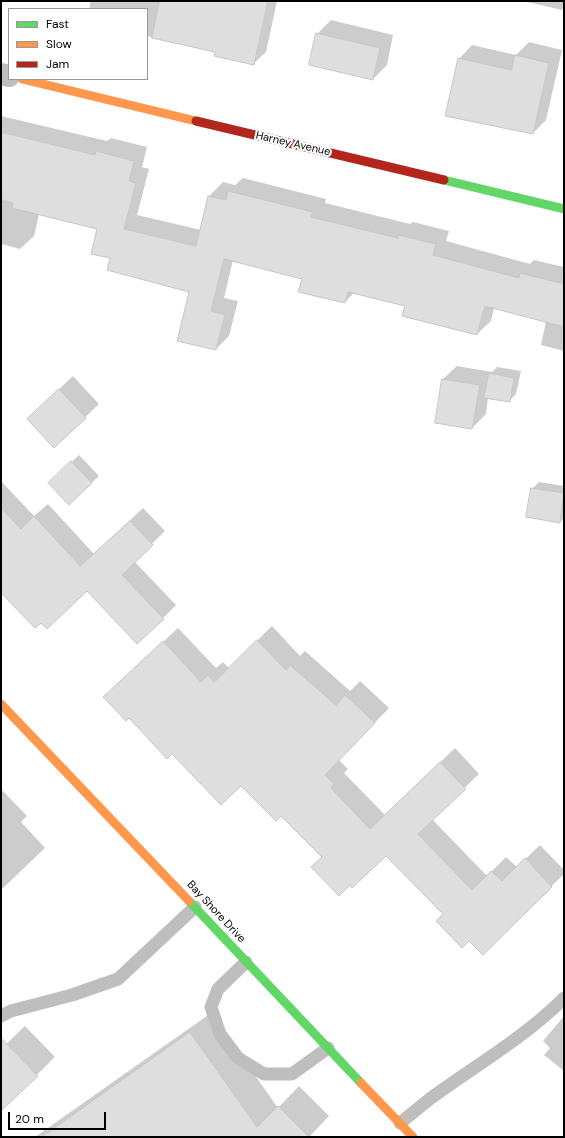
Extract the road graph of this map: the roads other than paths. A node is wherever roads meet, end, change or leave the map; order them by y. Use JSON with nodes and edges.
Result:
{"nodes":[{"id":1,"x":26,"y":80,"type":"edge"},
{"id":2,"x":564,"y":209,"type":"edge"},
{"id":3,"x":1,"y":704,"type":"edge"},
{"id":4,"x":195,"y":907,"type":"junction"},
{"id":5,"x":246,"y":962,"type":"junction"},
{"id":6,"x":564,"y":998,"type":"edge"},
{"id":7,"x":1,"y":1016,"type":"edge"},
{"id":8,"x":328,"y":1048,"type":"junction"},
{"id":9,"x":400,"y":1123,"type":"junction"},
{"id":10,"x":413,"y":1137,"type":"edge"}],
"edges":[{"from":1,"to":2,"type":"street","name":"Harney Avenue"},
{"from":3,"to":4,"type":"street","name":"Bay Shore Drive"},
{"from":4,"to":5,"type":"street","name":"Bay Shore Drive"},
{"from":4,"to":7,"type":"lane"},
{"from":5,"to":8,"type":"street","name":"Bay Shore Drive"},
{"from":5,"to":8,"type":"lane"},
{"from":6,"to":9,"type":"lane"},
{"from":8,"to":9,"type":"street","name":"Bay Shore Drive"},
{"from":9,"to":10,"type":"street","name":"Bay Shore Drive"}]}
